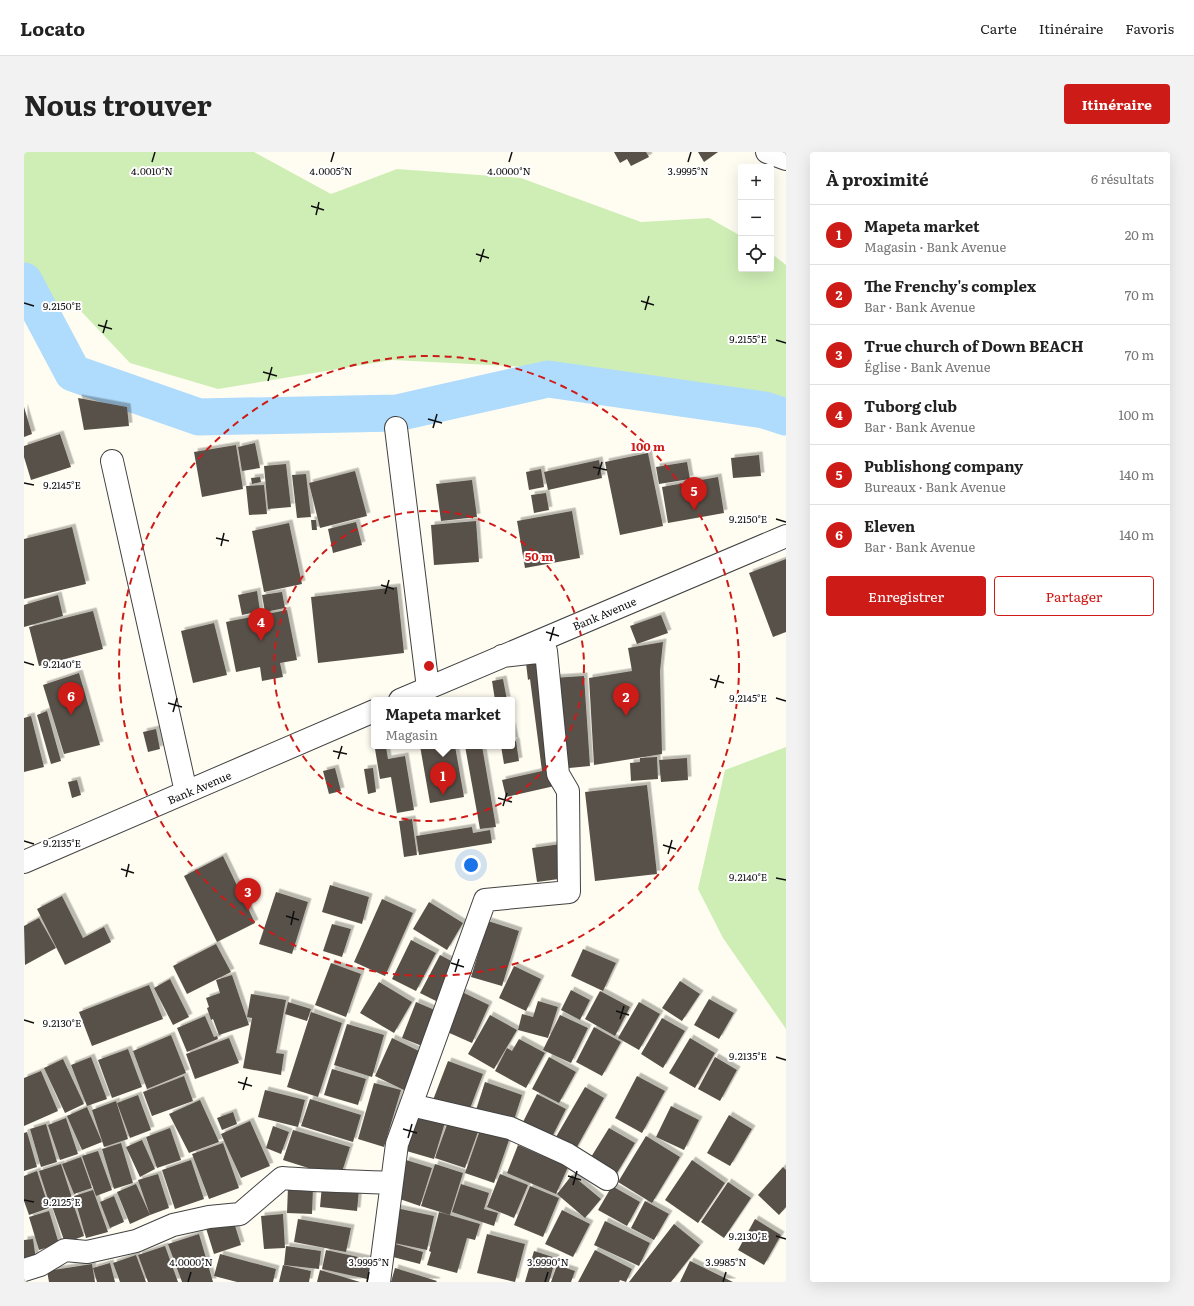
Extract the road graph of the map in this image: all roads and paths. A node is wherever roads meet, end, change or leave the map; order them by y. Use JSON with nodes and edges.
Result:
{"nodes":[{"id":1,"x":767,"y":152,"type":"edge"},
{"id":2,"x":786,"y":159,"type":"edge"},
{"id":3,"x":396,"y":428,"type":"dead end"},
{"id":4,"x":112,"y":461,"type":"dead end"},
{"id":5,"x":786,"y":536,"type":"edge"},
{"id":6,"x":502,"y":656,"type":"junction"},
{"id":7,"x":428,"y":688,"type":"junction"},
{"id":8,"x":407,"y":697,"type":"edge"},
{"id":9,"x":371,"y":712,"type":"edge"},
{"id":10,"x":186,"y":792,"type":"junction"},
{"id":11,"x":24,"y":862,"type":"edge"},
{"id":12,"x":411,"y":1105,"type":"junction"},
{"id":13,"x":607,"y":1179,"type":"dead end"},
{"id":14,"x":392,"y":1183,"type":"junction"},
{"id":15,"x":24,"y":1270,"type":"edge"},
{"id":16,"x":379,"y":1282,"type":"edge"}],
"edges":[{"from":1,"to":2,"type":"street"},
{"from":3,"to":7,"type":"street"},
{"from":4,"to":10,"type":"street"},
{"from":5,"to":6,"type":"street","name":"Bank Avenue"},
{"from":6,"to":7,"type":"street","name":"Bank Avenue"},
{"from":6,"to":12,"type":"street"},
{"from":7,"to":8,"type":"street","name":"Bank Avenue"},
{"from":9,"to":10,"type":"street","name":"Bank Avenue"},
{"from":10,"to":11,"type":"street","name":"Bank Avenue"},
{"from":12,"to":13,"type":"street"},
{"from":12,"to":14,"type":"street"},
{"from":14,"to":15,"type":"street"},
{"from":14,"to":16,"type":"street"}]}
